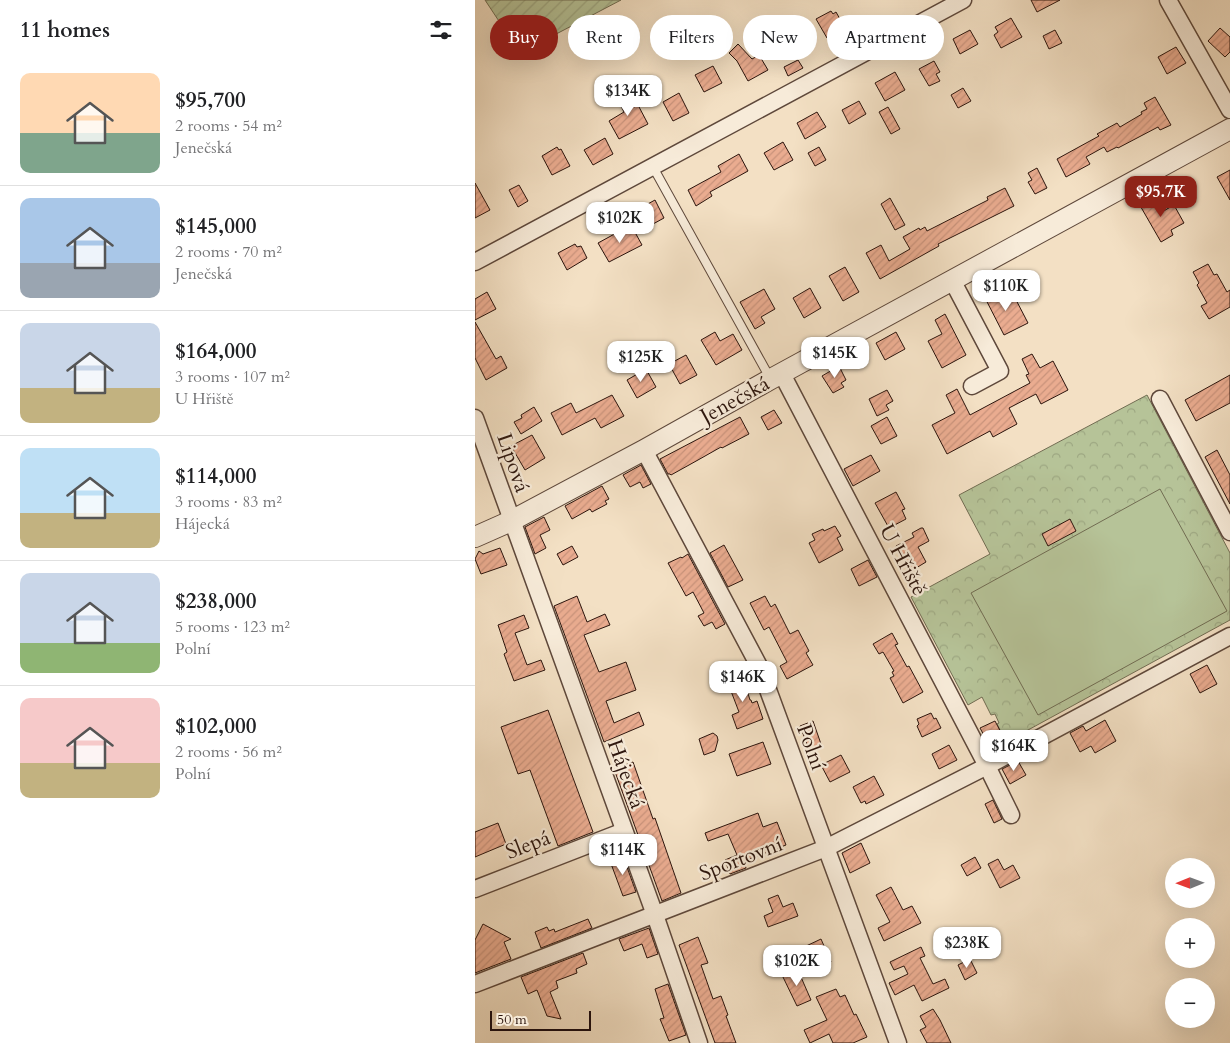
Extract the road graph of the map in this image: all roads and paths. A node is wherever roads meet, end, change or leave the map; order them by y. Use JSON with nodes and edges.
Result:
{"nodes":[{"id":1,"x":963,"y":0,"type":"edge"},
{"id":2,"x":1168,"y":0,"type":"edge"},
{"id":3,"x":1230,"y":110,"type":"edge"},
{"id":4,"x":1230,"y":129,"type":"edge"},
{"id":5,"x":653,"y":166,"type":"junction"},
{"id":6,"x":475,"y":262,"type":"edge"},
{"id":7,"x":953,"y":280,"type":"junction"},
{"id":8,"x":776,"y":377,"type":"junction"},
{"id":9,"x":972,"y":386,"type":"dead end"},
{"id":10,"x":1160,"y":399,"type":"dead end"},
{"id":11,"x":475,"y":418,"type":"edge"},
{"id":12,"x":644,"y":450,"type":"junction"},
{"id":13,"x":511,"y":521,"type":"junction"},
{"id":14,"x":1230,"y":532,"type":"edge"},
{"id":15,"x":475,"y":537,"type":"edge"},
{"id":16,"x":1230,"y":636,"type":"edge"},
{"id":17,"x":987,"y":766,"type":"junction"},
{"id":18,"x":1011,"y":815,"type":"dead end"},
{"id":19,"x":624,"y":831,"type":"junction"},
{"id":20,"x":827,"y":848,"type":"junction"},
{"id":21,"x":475,"y":888,"type":"edge"},
{"id":22,"x":655,"y":915,"type":"junction"},
{"id":23,"x":475,"y":984,"type":"edge"},
{"id":24,"x":699,"y":1043,"type":"edge"},
{"id":25,"x":898,"y":1043,"type":"edge"}],
"edges":[{"from":1,"to":5,"type":"street"},
{"from":2,"to":3,"type":"street"},
{"from":4,"to":7,"type":"street","name":"Jenečská"},
{"from":5,"to":6,"type":"street"},
{"from":5,"to":8,"type":"lane"},
{"from":7,"to":8,"type":"street","name":"Jenečská"},
{"from":7,"to":9,"type":"street"},
{"from":8,"to":12,"type":"street","name":"Jenečská"},
{"from":8,"to":17,"type":"street","name":"U Hřiště"},
{"from":10,"to":14,"type":"street"},
{"from":11,"to":13,"type":"street","name":"Lipová"},
{"from":12,"to":13,"type":"street","name":"Jenečská"},
{"from":12,"to":20,"type":"street","name":"Polní"},
{"from":13,"to":15,"type":"street","name":"Jenečská"},
{"from":13,"to":19,"type":"street","name":"Hájecká"},
{"from":16,"to":17,"type":"street"},
{"from":17,"to":18,"type":"street","name":"U Hřiště"},
{"from":17,"to":20,"type":"street","name":"Sportovní"},
{"from":19,"to":21,"type":"street","name":"Slepá"},
{"from":19,"to":22,"type":"street","name":"Hájecká"},
{"from":20,"to":22,"type":"street","name":"Sportovní"},
{"from":20,"to":25,"type":"street","name":"Polní"},
{"from":22,"to":23,"type":"street","name":"Sportovní"},
{"from":22,"to":24,"type":"street","name":"Hájecká"}]}
